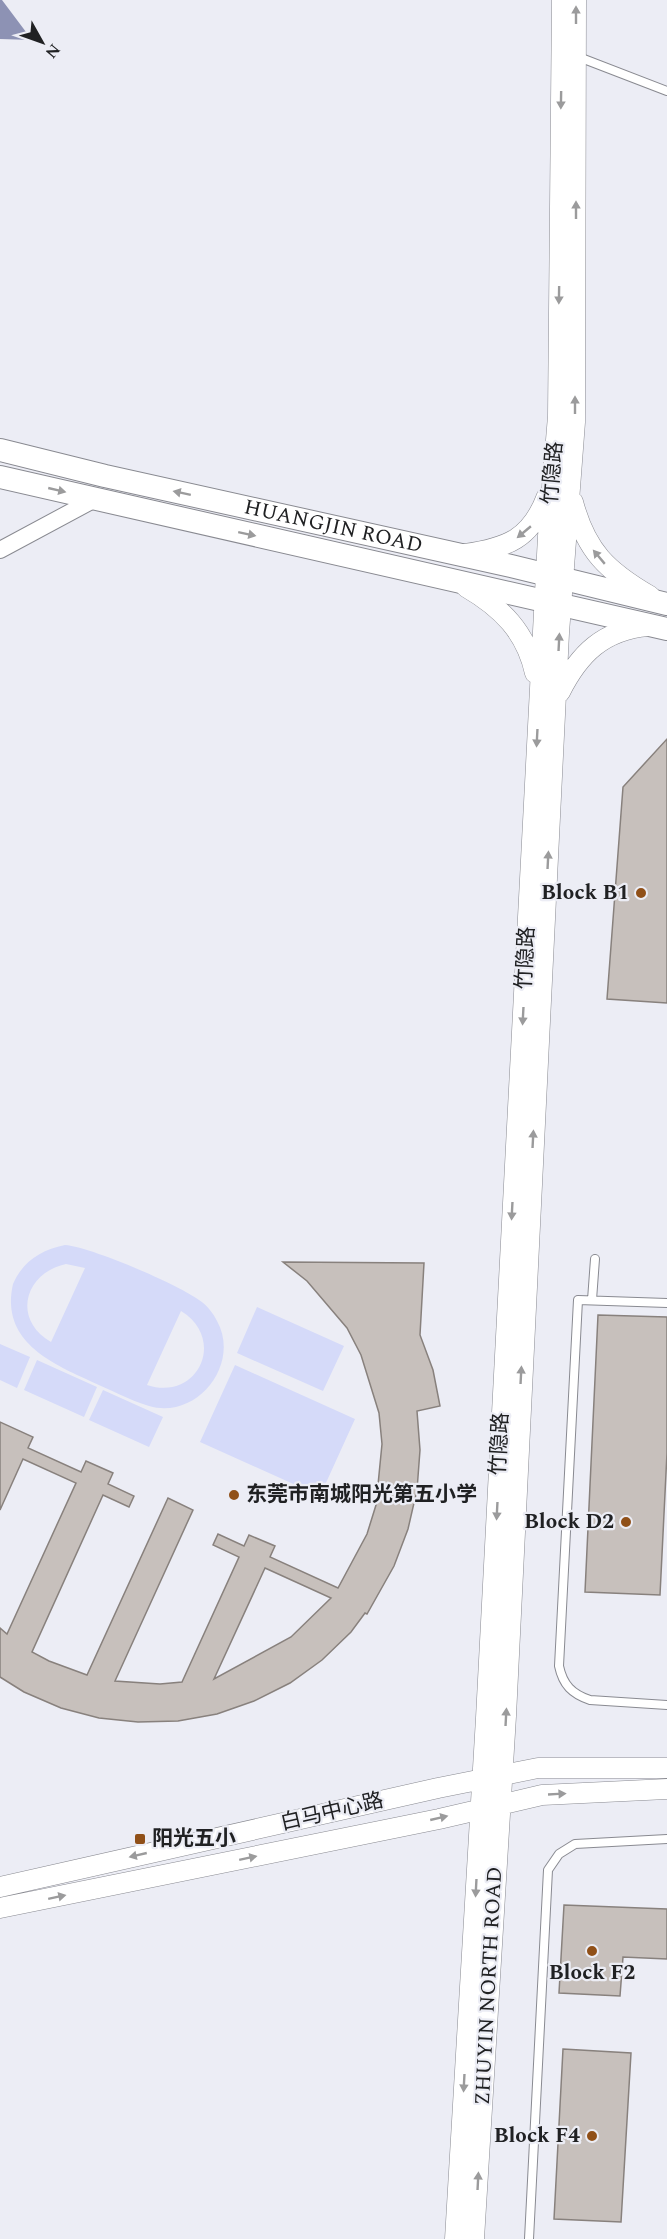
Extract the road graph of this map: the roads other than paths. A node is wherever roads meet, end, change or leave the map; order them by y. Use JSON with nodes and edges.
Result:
{"nodes":[{"id":1,"x":561,"y":0,"type":"edge"},
{"id":2,"x":576,"y":0,"type":"edge"},
{"id":3,"x":576,"y":56,"type":"junction"},
{"id":4,"x":667,"y":91,"type":"edge"},
{"id":5,"x":0,"y":450,"type":"edge"},
{"id":6,"x":0,"y":477,"type":"edge"},
{"id":7,"x":561,"y":485,"type":"junction"},
{"id":8,"x":95,"y":499,"type":"junction"},
{"id":9,"x":0,"y":550,"type":"edge"},
{"id":10,"x":462,"y":555,"type":"junction"},
{"id":11,"x":554,"y":576,"type":"junction"},
{"id":12,"x":453,"y":580,"type":"junction"},
{"id":13,"x":553,"y":602,"type":"junction"},
{"id":14,"x":665,"y":604,"type":"edge"},
{"id":15,"x":659,"y":627,"type":"edge"},
{"id":16,"x":548,"y":697,"type":"junction"},
{"id":17,"x":595,"y":1259,"type":"dead end"},
{"id":18,"x":592,"y":1300,"type":"junction"},
{"id":19,"x":667,"y":1303,"type":"edge"},
{"id":20,"x":667,"y":1705,"type":"edge"},
{"id":21,"x":667,"y":1768,"type":"edge"},
{"id":22,"x":492,"y":1777,"type":"junction"},
{"id":23,"x":667,"y":1789,"type":"edge"},
{"id":24,"x":490,"y":1807,"type":"junction"},
{"id":25,"x":667,"y":1839,"type":"edge"},
{"id":26,"x":0,"y":1887,"type":"edge"},
{"id":27,"x":0,"y":1908,"type":"edge"},
{"id":28,"x":455,"y":2239,"type":"edge"},
{"id":29,"x":474,"y":2239,"type":"edge"},
{"id":30,"x":529,"y":2239,"type":"edge"}],
"edges":[{"from":1,"to":7,"type":"street","name":"竹隐路","one_way":true},
{"from":3,"to":2,"type":"street","name":"竹隐路","one_way":true},
{"from":3,"to":4,"type":"lane"},
{"from":7,"to":3,"type":"street","name":"竹隐路","one_way":true},
{"from":10,"to":5,"type":"main road","name":"HUANGJIN ROAD","one_way":true},
{"from":6,"to":8,"type":"main road","name":"HUANGJIN ROAD","one_way":true},
{"from":7,"to":10,"type":"street","one_way":true},
{"from":7,"to":11,"type":"street","name":"竹隐路"},
{"from":14,"to":7,"type":"street","one_way":true},
{"from":8,"to":9,"type":"street"},
{"from":8,"to":12,"type":"main road","name":"HUANGJIN ROAD","one_way":true},
{"from":10,"to":11,"type":"main road","name":"HUANGJIN ROAD"},
{"from":11,"to":13,"type":"street","name":"竹隐路"},
{"from":11,"to":14,"type":"main road","name":"HUANGJIN ROAD"},
{"from":12,"to":13,"type":"main road","name":"HUANGJIN ROAD"},
{"from":12,"to":16,"type":"street"},
{"from":13,"to":15,"type":"main road","name":"HUANGJIN ROAD"},
{"from":13,"to":16,"type":"street","name":"竹隐路"},
{"from":15,"to":16,"type":"street"},
{"from":16,"to":22,"type":"street","name":"竹隐路"},
{"from":17,"to":18,"type":"lane"},
{"from":18,"to":19,"type":"lane"},
{"from":18,"to":20,"type":"lane"},
{"from":21,"to":22,"type":"street","name":"白马中心路"},
{"from":22,"to":24,"type":"street","name":"竹隐路"},
{"from":22,"to":26,"type":"street","name":"白马中心路","one_way":true},
{"from":24,"to":23,"type":"street","name":"白马中心路","one_way":true},
{"from":27,"to":24,"type":"street","name":"白马中心路","one_way":true},
{"from":24,"to":28,"type":"street","name":"ZHUYIN NORTH ROAD","one_way":true},
{"from":29,"to":24,"type":"street","name":"ZHUYIN NORTH ROAD","one_way":true},
{"from":25,"to":30,"type":"lane"}]}
